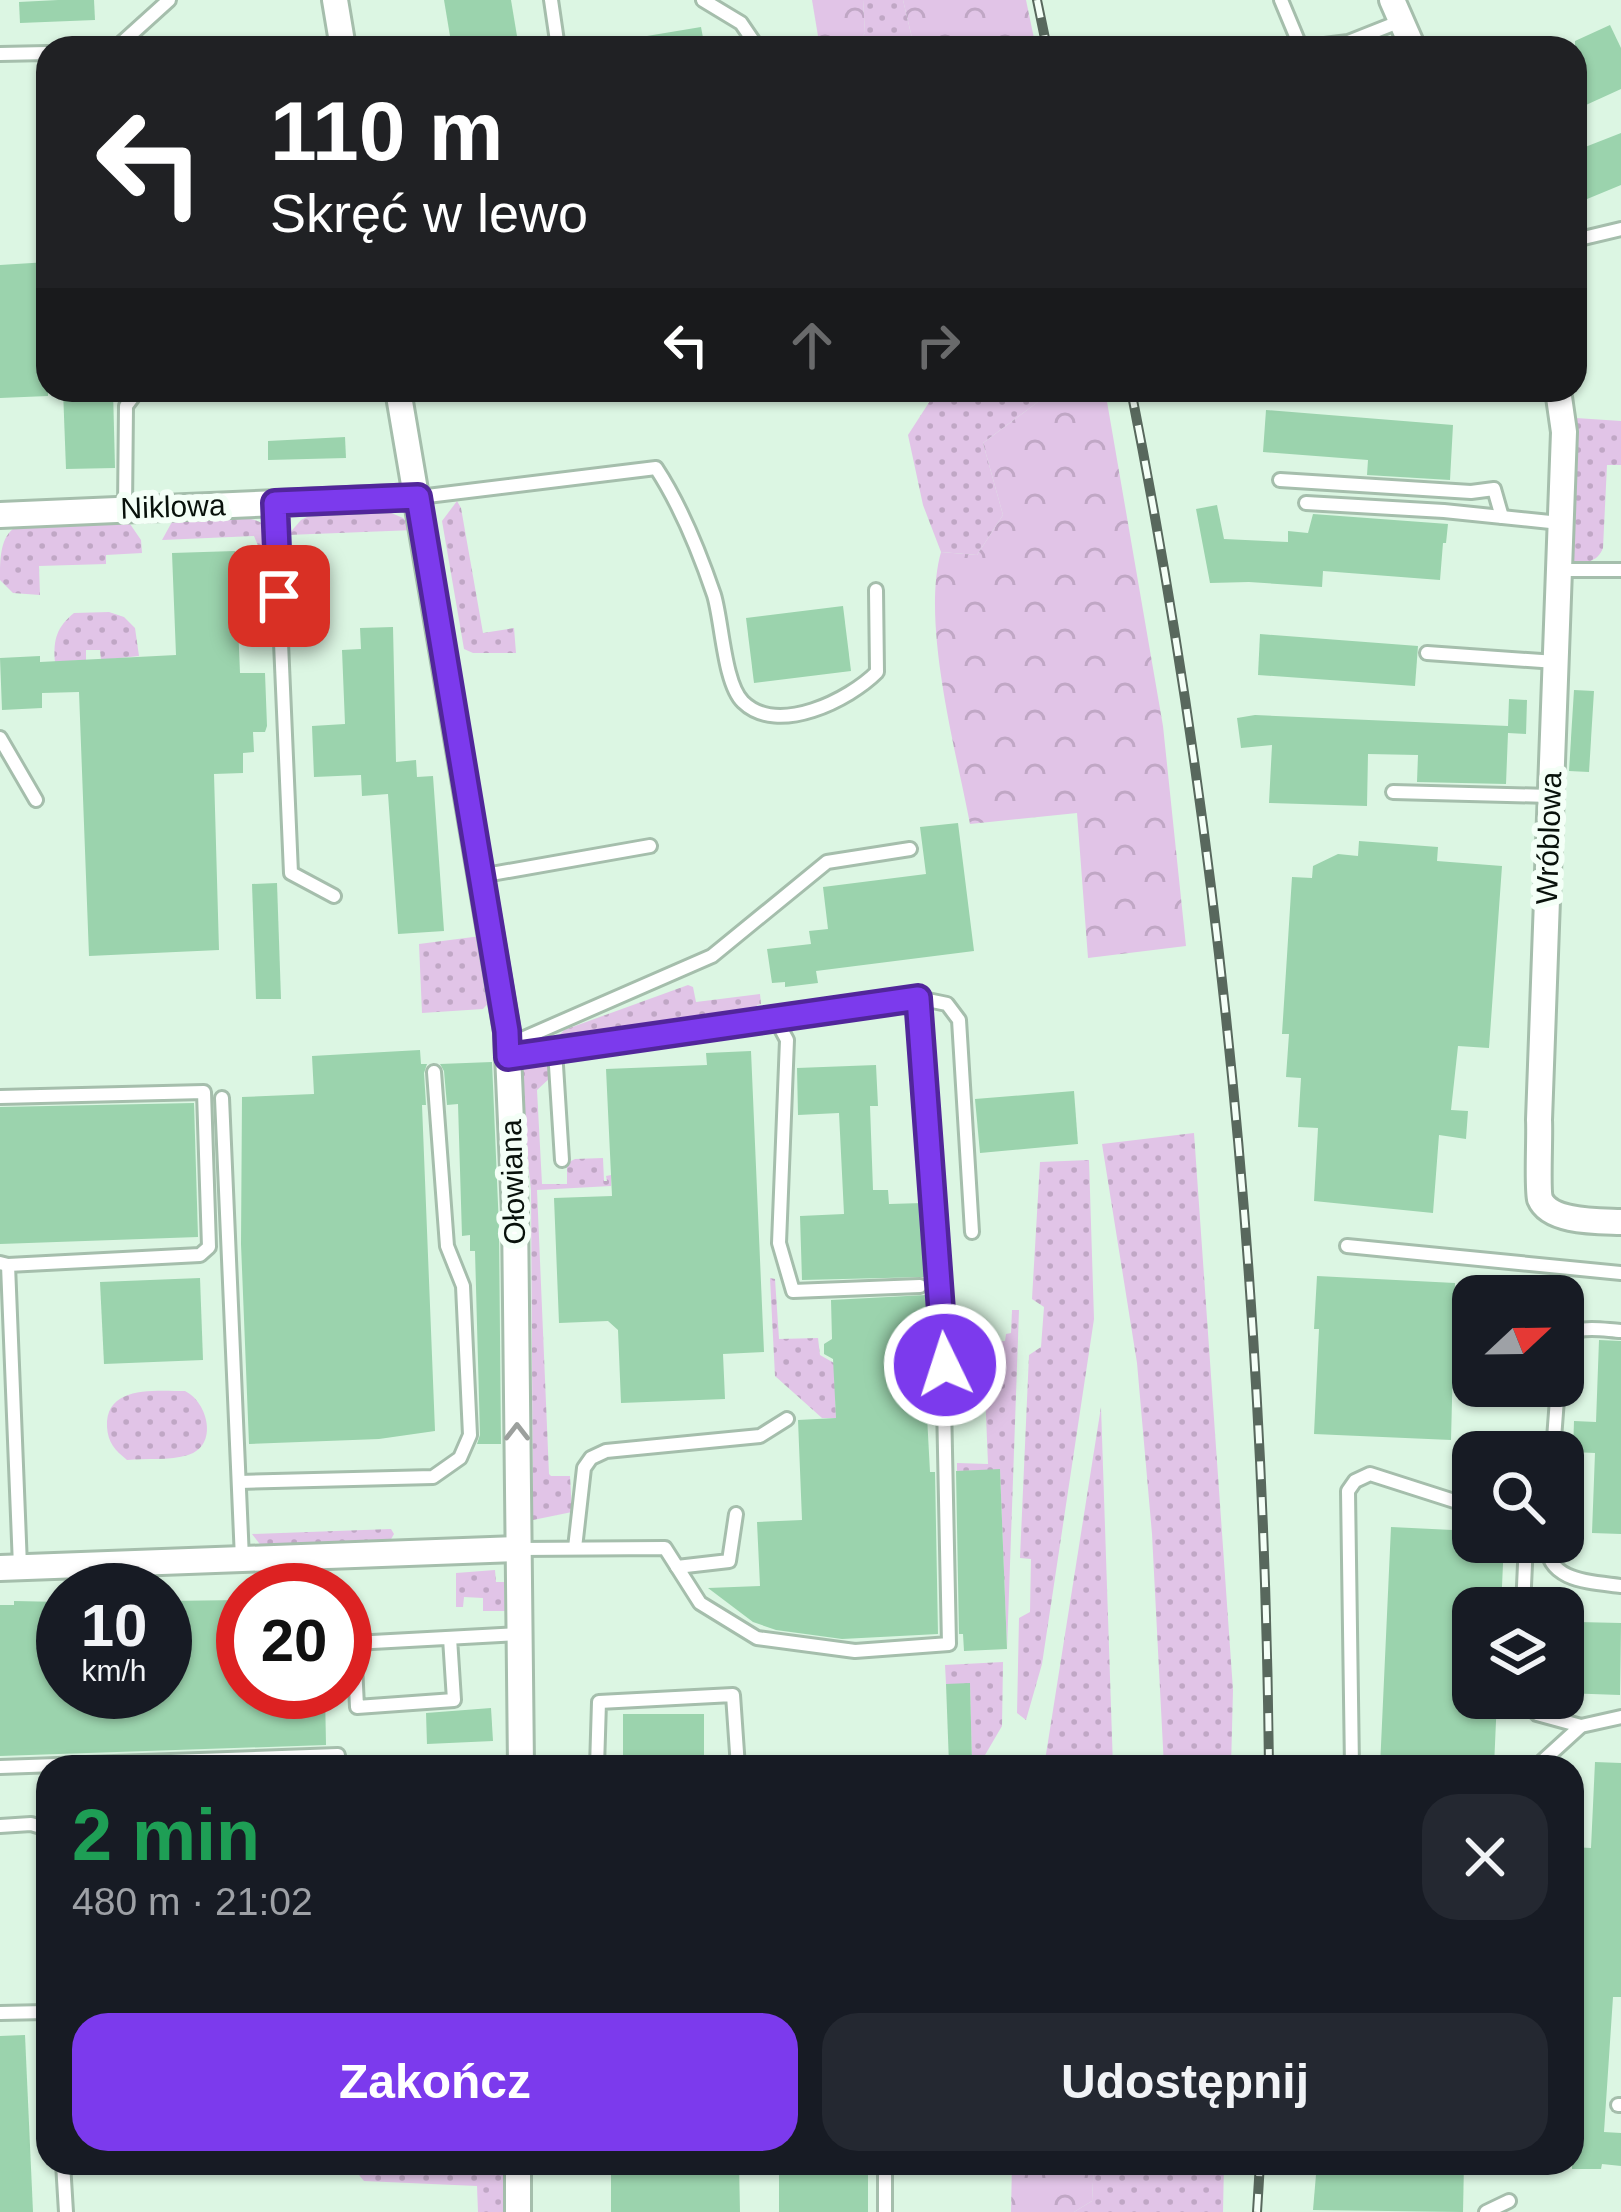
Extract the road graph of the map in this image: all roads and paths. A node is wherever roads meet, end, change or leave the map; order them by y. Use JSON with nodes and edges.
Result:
{"nodes":[{"id":1,"x":169,"y":0,"type":"edge"},
{"id":2,"x":335,"y":0,"type":"edge"},
{"id":3,"x":551,"y":0,"type":"edge"},
{"id":4,"x":703,"y":0,"type":"edge"},
{"id":5,"x":1281,"y":0,"type":"edge"},
{"id":6,"x":1397,"y":10,"type":"edge"},
{"id":7,"x":129,"y":36,"type":"edge"},
{"id":8,"x":341,"y":36,"type":"edge"},
{"id":9,"x":556,"y":36,"type":"edge"},
{"id":10,"x":750,"y":36,"type":"edge"},
{"id":11,"x":1296,"y":36,"type":"edge"},
{"id":12,"x":1357,"y":36,"type":"edge"},
{"id":13,"x":36,"y":53,"type":"edge"},
{"id":14,"x":0,"y":54,"type":"edge"},
{"id":15,"x":1621,"y":229,"type":"edge"},
{"id":16,"x":1587,"y":237,"type":"edge"},
{"id":17,"x":129,"y":402,"type":"edge"},
{"id":18,"x":400,"y":402,"type":"edge"},
{"id":19,"x":1560,"y":402,"type":"edge"},
{"id":20,"x":1280,"y":480,"type":"dead end"},
{"id":21,"x":418,"y":497,"type":"junction"},
{"id":22,"x":275,"y":503,"type":"junction"},
{"id":23,"x":1306,"y":503,"type":"dead end"},
{"id":24,"x":125,"y":509,"type":"junction"},
{"id":25,"x":0,"y":515,"type":"edge"},
{"id":26,"x":1502,"y":517,"type":"junction"},
{"id":27,"x":1561,"y":524,"type":"junction"},
{"id":28,"x":1559,"y":570,"type":"junction"},
{"id":29,"x":1621,"y":570,"type":"edge"},
{"id":30,"x":876,"y":590,"type":"dead end"},
{"id":31,"x":1427,"y":653,"type":"dead end"},
{"id":32,"x":1556,"y":662,"type":"junction"},
{"id":33,"x":0,"y":738,"type":"edge"},
{"id":34,"x":1393,"y":791,"type":"dead end"},
{"id":35,"x":1550,"y":796,"type":"junction"},
{"id":36,"x":36,"y":800,"type":"dead end"},
{"id":37,"x":650,"y":846,"type":"dead end"},
{"id":38,"x":910,"y":849,"type":"dead end"},
{"id":39,"x":481,"y":876,"type":"junction"},
{"id":40,"x":334,"y":896,"type":"dead end"},
{"id":41,"x":918,"y":998,"type":"junction"},
{"id":42,"x":775,"y":1018,"type":"junction"},
{"id":43,"x":555,"y":1050,"type":"junction"},
{"id":44,"x":508,"y":1051,"type":"junction"},
{"id":45,"x":434,"y":1072,"type":"dead end"},
{"id":46,"x":0,"y":1096,"type":"edge"},
{"id":47,"x":222,"y":1098,"type":"dead end"},
{"id":48,"x":562,"y":1160,"type":"dead end"},
{"id":49,"x":1621,"y":1222,"type":"edge"},
{"id":50,"x":972,"y":1232,"type":"dead end"},
{"id":51,"x":1347,"y":1246,"type":"dead end"},
{"id":52,"x":4,"y":1264,"type":"edge"},
{"id":53,"x":1621,"y":1273,"type":"edge"},
{"id":54,"x":920,"y":1286,"type":"dead end"},
{"id":55,"x":1584,"y":1329,"type":"edge"},
{"id":56,"x":1621,"y":1331,"type":"edge"},
{"id":57,"x":945,"y":1365,"type":"dead end"},
{"id":58,"x":944,"y":1402,"type":"dead end"},
{"id":59,"x":787,"y":1419,"type":"dead end"},
{"id":60,"x":239,"y":1482,"type":"junction"},
{"id":61,"x":1452,"y":1500,"type":"edge"},
{"id":62,"x":736,"y":1514,"type":"dead end"},
{"id":63,"x":575,"y":1548,"type":"junction"},
{"id":64,"x":518,"y":1549,"type":"junction"},
{"id":65,"x":242,"y":1559,"type":"junction"},
{"id":66,"x":1553,"y":1563,"type":"edge"},
{"id":67,"x":677,"y":1567,"type":"junction"},
{"id":68,"x":10,"y":1568,"type":"edge"},
{"id":69,"x":1621,"y":1586,"type":"edge"},
{"id":70,"x":519,"y":1634,"type":"junction"},
{"id":71,"x":450,"y":1638,"type":"junction"},
{"id":72,"x":1621,"y":1717,"type":"edge"},
{"id":73,"x":1555,"y":1719,"type":"edge"},
{"id":74,"x":1581,"y":1726,"type":"junction"},
{"id":75,"x":521,"y":1755,"type":"edge"},
{"id":76,"x":597,"y":1755,"type":"edge"},
{"id":77,"x":737,"y":1755,"type":"edge"},
{"id":78,"x":1352,"y":1755,"type":"edge"},
{"id":79,"x":1549,"y":1755,"type":"edge"},
{"id":80,"x":36,"y":1766,"type":"edge"},
{"id":81,"x":0,"y":1767,"type":"edge"},
{"id":82,"x":36,"y":1825,"type":"edge"},
{"id":83,"x":0,"y":1826,"type":"edge"},
{"id":84,"x":36,"y":2012,"type":"edge"},
{"id":85,"x":0,"y":2013,"type":"edge"},
{"id":86,"x":64,"y":2175,"type":"edge"},
{"id":87,"x":518,"y":2175,"type":"edge"},
{"id":88,"x":885,"y":2175,"type":"edge"},
{"id":89,"x":1509,"y":2200,"type":"dead end"},
{"id":90,"x":66,"y":2212,"type":"edge"},
{"id":91,"x":518,"y":2212,"type":"edge"},
{"id":92,"x":885,"y":2212,"type":"edge"},
{"id":93,"x":1486,"y":2212,"type":"edge"}],
"edges":[{"from":1,"to":7,"type":"lane"},
{"from":2,"to":8,"type":"street"},
{"from":3,"to":9,"type":"lane"},
{"from":4,"to":10,"type":"lane"},
{"from":5,"to":11,"type":"lane"},
{"from":6,"to":12,"type":"lane"},
{"from":13,"to":14,"type":"lane"},
{"from":15,"to":16,"type":"lane"},
{"from":17,"to":24,"type":"lane"},
{"from":18,"to":21,"type":"street","name":"Ołowiana"},
{"from":19,"to":27,"type":"street","name":"Wróblowa"},
{"from":20,"to":26,"type":"lane"},
{"from":21,"to":22,"type":"street","name":"Niklowa"},
{"from":21,"to":30,"type":"lane"},
{"from":21,"to":39,"type":"street","name":"Ołowiana"},
{"from":22,"to":24,"type":"street","name":"Niklowa"},
{"from":22,"to":40,"type":"lane"},
{"from":23,"to":26,"type":"lane"},
{"from":24,"to":25,"type":"street","name":"Niklowa"},
{"from":26,"to":27,"type":"lane"},
{"from":27,"to":28,"type":"street","name":"Wróblowa"},
{"from":28,"to":29,"type":"lane"},
{"from":28,"to":32,"type":"street","name":"Wróblowa"},
{"from":31,"to":32,"type":"lane"},
{"from":32,"to":35,"type":"street","name":"Wróblowa"},
{"from":33,"to":36,"type":"lane"},
{"from":34,"to":35,"type":"lane"},
{"from":35,"to":49,"type":"street","name":"Wróblowa"},
{"from":37,"to":39,"type":"lane"},
{"from":38,"to":44,"type":"lane"},
{"from":39,"to":44,"type":"street","name":"Ołowiana"},
{"from":41,"to":42,"type":"lane"},
{"from":41,"to":50,"type":"lane"},
{"from":41,"to":57,"type":"lane"},
{"from":42,"to":43,"type":"lane"},
{"from":42,"to":54,"type":"lane"},
{"from":43,"to":44,"type":"lane"},
{"from":43,"to":48,"type":"lane"},
{"from":64,"to":44,"type":"street","name":"Ołowiana","one_way":true},
{"from":45,"to":60,"type":"lane"},
{"from":46,"to":52,"type":"lane"},
{"from":47,"to":60,"type":"lane"},
{"from":51,"to":53,"type":"lane"},
{"from":52,"to":68,"type":"lane"},
{"from":55,"to":56,"type":"lane"},
{"from":58,"to":67,"type":"lane"},
{"from":59,"to":63,"type":"lane"},
{"from":60,"to":65,"type":"lane"},
{"from":61,"to":78,"type":"lane"},
{"from":62,"to":67,"type":"lane"},
{"from":63,"to":64,"type":"lane"},
{"from":63,"to":67,"type":"lane"},
{"from":64,"to":65,"type":"street"},
{"from":64,"to":70,"type":"street","name":"Ołowiana"},
{"from":65,"to":68,"type":"street"},
{"from":66,"to":69,"type":"lane"},
{"from":70,"to":71,"type":"lane"},
{"from":70,"to":75,"type":"street","name":"Ołowiana"},
{"from":71,"to":71,"type":"lane"},
{"from":72,"to":74,"type":"lane"},
{"from":73,"to":74,"type":"lane"},
{"from":74,"to":79,"type":"lane"},
{"from":76,"to":77,"type":"lane"},
{"from":80,"to":81,"type":"lane"},
{"from":82,"to":83,"type":"lane"},
{"from":84,"to":85,"type":"lane"},
{"from":86,"to":90,"type":"lane"},
{"from":87,"to":91,"type":"street"},
{"from":88,"to":92,"type":"lane"},
{"from":89,"to":93,"type":"lane"}]}
